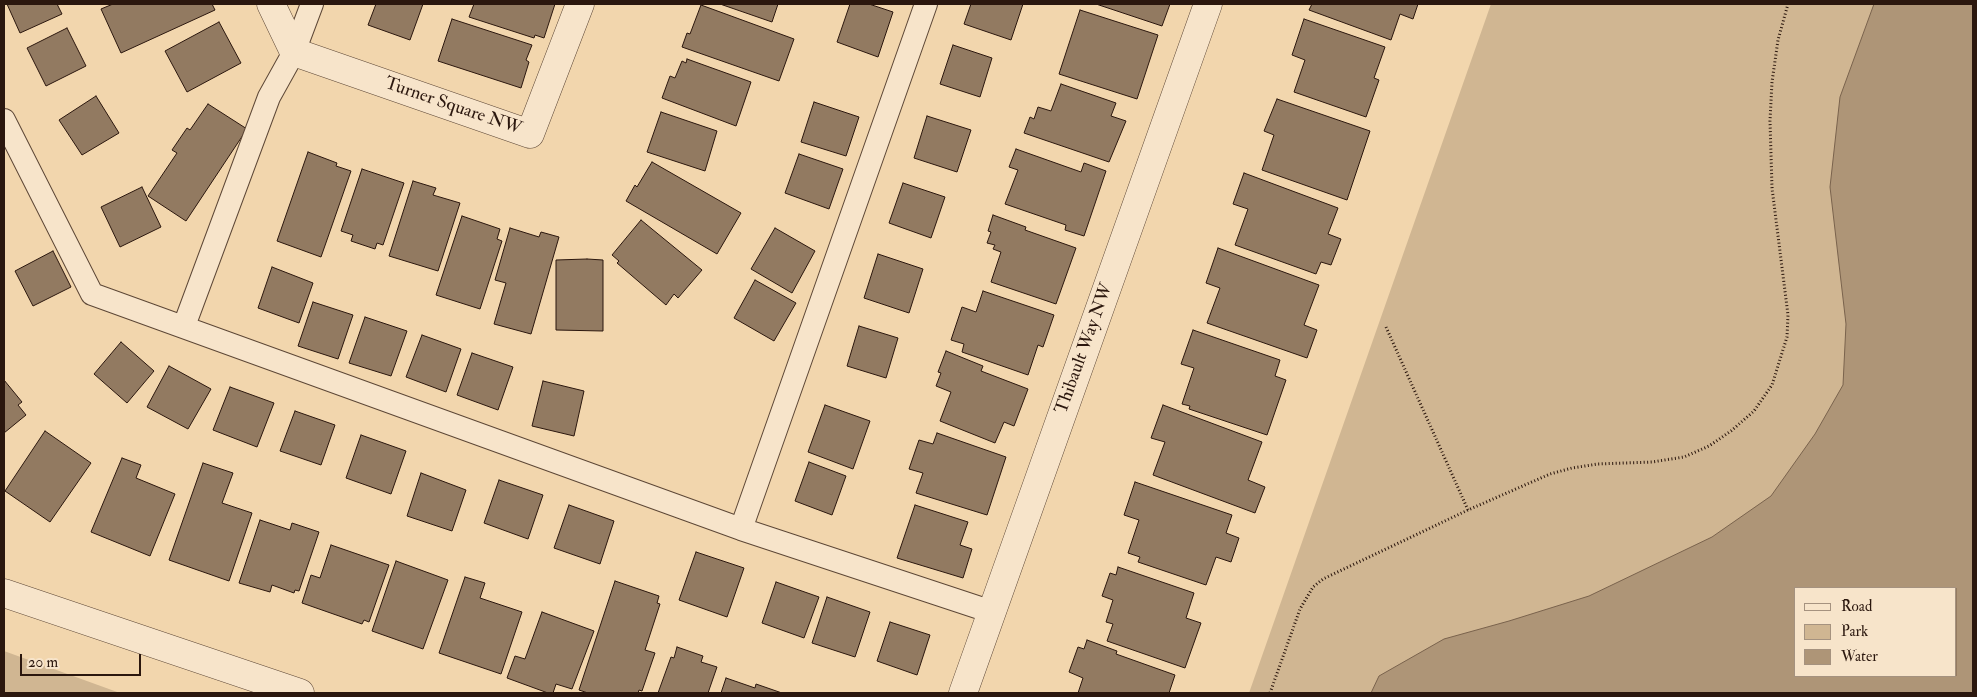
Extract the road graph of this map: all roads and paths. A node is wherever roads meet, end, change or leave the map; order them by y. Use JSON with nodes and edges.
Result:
{"nodes":[{"id":1,"x":271,"y":4,"type":"edge"},
{"id":2,"x":312,"y":4,"type":"edge"},
{"id":3,"x":580,"y":4,"type":"edge"},
{"id":4,"x":926,"y":4,"type":"edge"},
{"id":5,"x":1208,"y":4,"type":"edge"},
{"id":6,"x":1788,"y":4,"type":"edge"},
{"id":7,"x":294,"y":52,"type":"junction"},
{"id":8,"x":4,"y":120,"type":"edge"},
{"id":9,"x":184,"y":326,"type":"junction"},
{"id":10,"x":1386,"y":327,"type":"dead end"},
{"id":11,"x":1468,"y":510,"type":"junction"},
{"id":12,"x":741,"y":529,"type":"junction"},
{"id":13,"x":4,"y":593,"type":"edge"},
{"id":14,"x":992,"y":612,"type":"junction"},
{"id":15,"x":300,"y":693,"type":"edge"},
{"id":16,"x":963,"y":693,"type":"edge"},
{"id":17,"x":1270,"y":693,"type":"edge"}],
"edges":[{"from":1,"to":7,"type":"street"},
{"from":2,"to":7,"type":"lane"},
{"from":3,"to":7,"type":"street","name":"Turner Square NW"},
{"from":4,"to":12,"type":"lane"},
{"from":5,"to":14,"type":"street","name":"Thibault Way NW"},
{"from":6,"to":11,"type":"path"},
{"from":7,"to":9,"type":"lane"},
{"from":8,"to":9,"type":"lane"},
{"from":9,"to":12,"type":"lane"},
{"from":10,"to":11,"type":"path"},
{"from":11,"to":17,"type":"path"},
{"from":12,"to":14,"type":"lane"},
{"from":13,"to":15,"type":"street"},
{"from":14,"to":16,"type":"street","name":"Thibault Way NW"}]}
